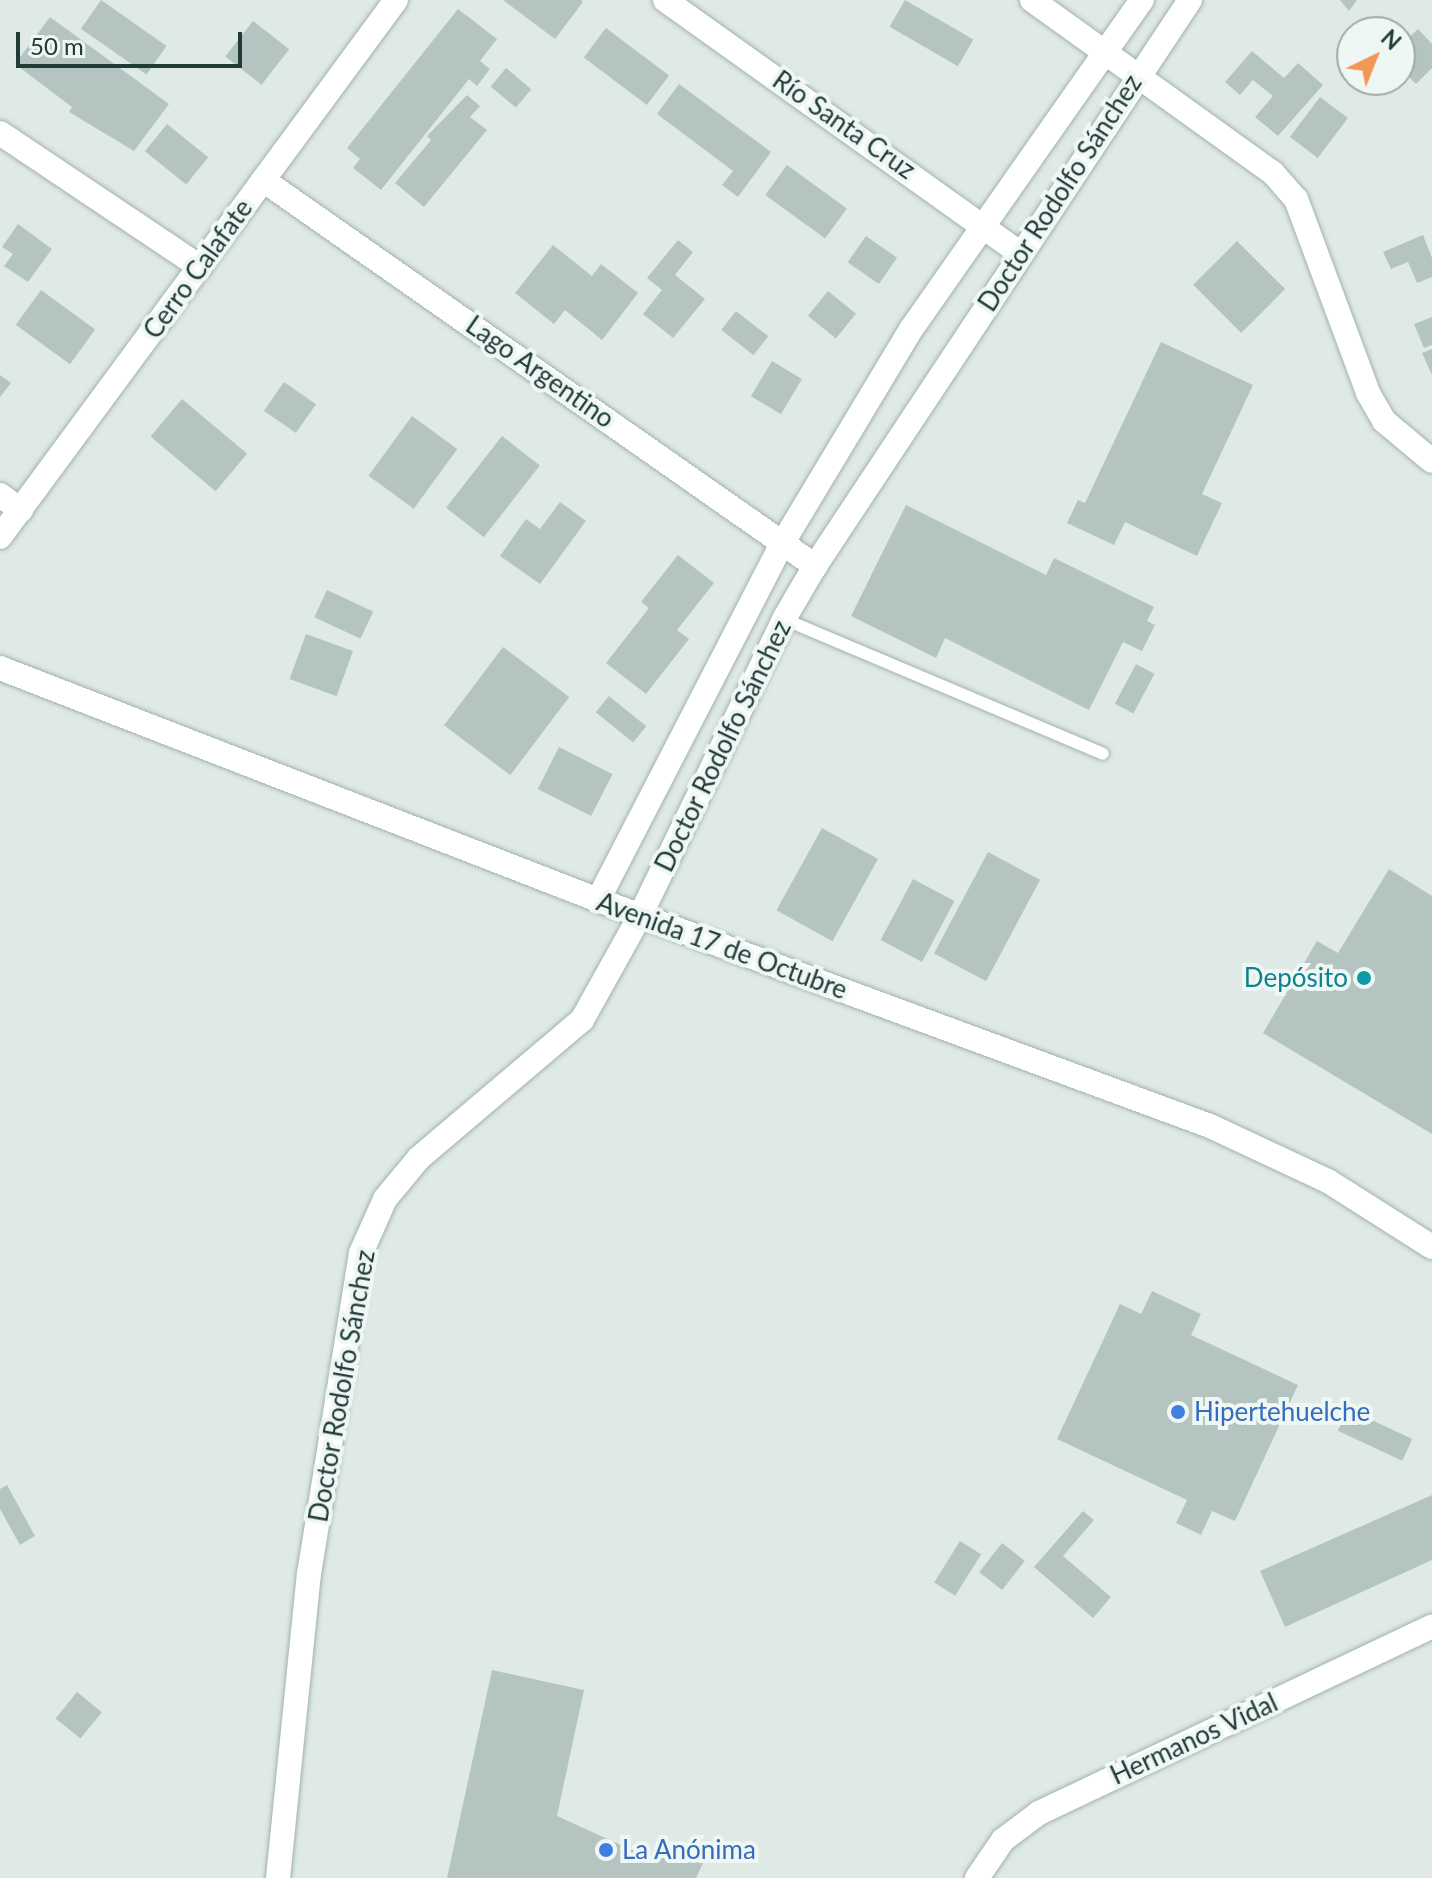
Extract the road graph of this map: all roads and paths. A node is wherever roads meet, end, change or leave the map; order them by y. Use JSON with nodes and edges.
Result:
{"nodes":[{"id":1,"x":665,"y":0,"type":"edge"},
{"id":2,"x":1032,"y":0,"type":"edge"},
{"id":3,"x":1142,"y":0,"type":"edge"},
{"id":4,"x":1190,"y":0,"type":"edge"},
{"id":5,"x":387,"y":3,"type":"edge"},
{"id":6,"x":1105,"y":51,"type":"junction"},
{"id":7,"x":1138,"y":73,"type":"junction"},
{"id":8,"x":0,"y":133,"type":"edge"},
{"id":9,"x":263,"y":180,"type":"junction"},
{"id":10,"x":985,"y":224,"type":"junction"},
{"id":11,"x":1020,"y":253,"type":"junction"},
{"id":12,"x":200,"y":267,"type":"junction"},
{"id":13,"x":1432,"y":461,"type":"edge"},
{"id":14,"x":0,"y":495,"type":"edge"},
{"id":15,"x":21,"y":510,"type":"junction"},
{"id":16,"x":0,"y":537,"type":"edge"},
{"id":17,"x":782,"y":544,"type":"junction"},
{"id":18,"x":815,"y":566,"type":"junction"},
{"id":19,"x":784,"y":619,"type":"junction"},
{"id":20,"x":0,"y":668,"type":"edge"},
{"id":21,"x":1103,"y":754,"type":"dead end"},
{"id":22,"x":598,"y":900,"type":"junction"},
{"id":23,"x":640,"y":916,"type":"junction"},
{"id":24,"x":1432,"y":1247,"type":"edge"},
{"id":25,"x":1432,"y":1626,"type":"edge"},
{"id":26,"x":278,"y":1878,"type":"edge"},
{"id":27,"x":977,"y":1878,"type":"edge"}],
"edges":[{"from":1,"to":10,"type":"street","name":"Río Santa Cruz"},
{"from":2,"to":6,"type":"street"},
{"from":3,"to":6,"type":"street","name":"Doctor Rodolfo Sánchez"},
{"from":4,"to":7,"type":"street","name":"Doctor Rodolfo Sánchez"},
{"from":5,"to":9,"type":"street","name":"Cerro Calafate"},
{"from":6,"to":7,"type":"street"},
{"from":6,"to":10,"type":"street","name":"Doctor Rodolfo Sánchez"},
{"from":7,"to":11,"type":"street","name":"Doctor Rodolfo Sánchez"},
{"from":7,"to":13,"type":"street"},
{"from":8,"to":12,"type":"street"},
{"from":9,"to":12,"type":"street","name":"Cerro Calafate"},
{"from":9,"to":17,"type":"street","name":"Lago Argentino"},
{"from":10,"to":11,"type":"street","name":"Río Santa Cruz"},
{"from":10,"to":17,"type":"street","name":"Doctor Rodolfo Sánchez"},
{"from":11,"to":18,"type":"street","name":"Doctor Rodolfo Sánchez"},
{"from":12,"to":15,"type":"street","name":"Cerro Calafate"},
{"from":14,"to":15,"type":"street"},
{"from":15,"to":16,"type":"street","name":"Cerro Calafate"},
{"from":17,"to":18,"type":"street","name":"Lago Argentino"},
{"from":17,"to":22,"type":"street","name":"Doctor Rodolfo Sánchez"},
{"from":18,"to":19,"type":"street","name":"Doctor Rodolfo Sánchez"},
{"from":19,"to":21,"type":"lane"},
{"from":19,"to":23,"type":"street","name":"Doctor Rodolfo Sánchez"},
{"from":20,"to":22,"type":"street","name":"Avenida 17 de Octubre"},
{"from":22,"to":23,"type":"street","name":"Avenida 17 de Octubre"},
{"from":23,"to":24,"type":"street","name":"Avenida 17 de Octubre"},
{"from":23,"to":26,"type":"street","name":"Doctor Rodolfo Sánchez"},
{"from":25,"to":27,"type":"street","name":"Hermanos Vidal"}]}
